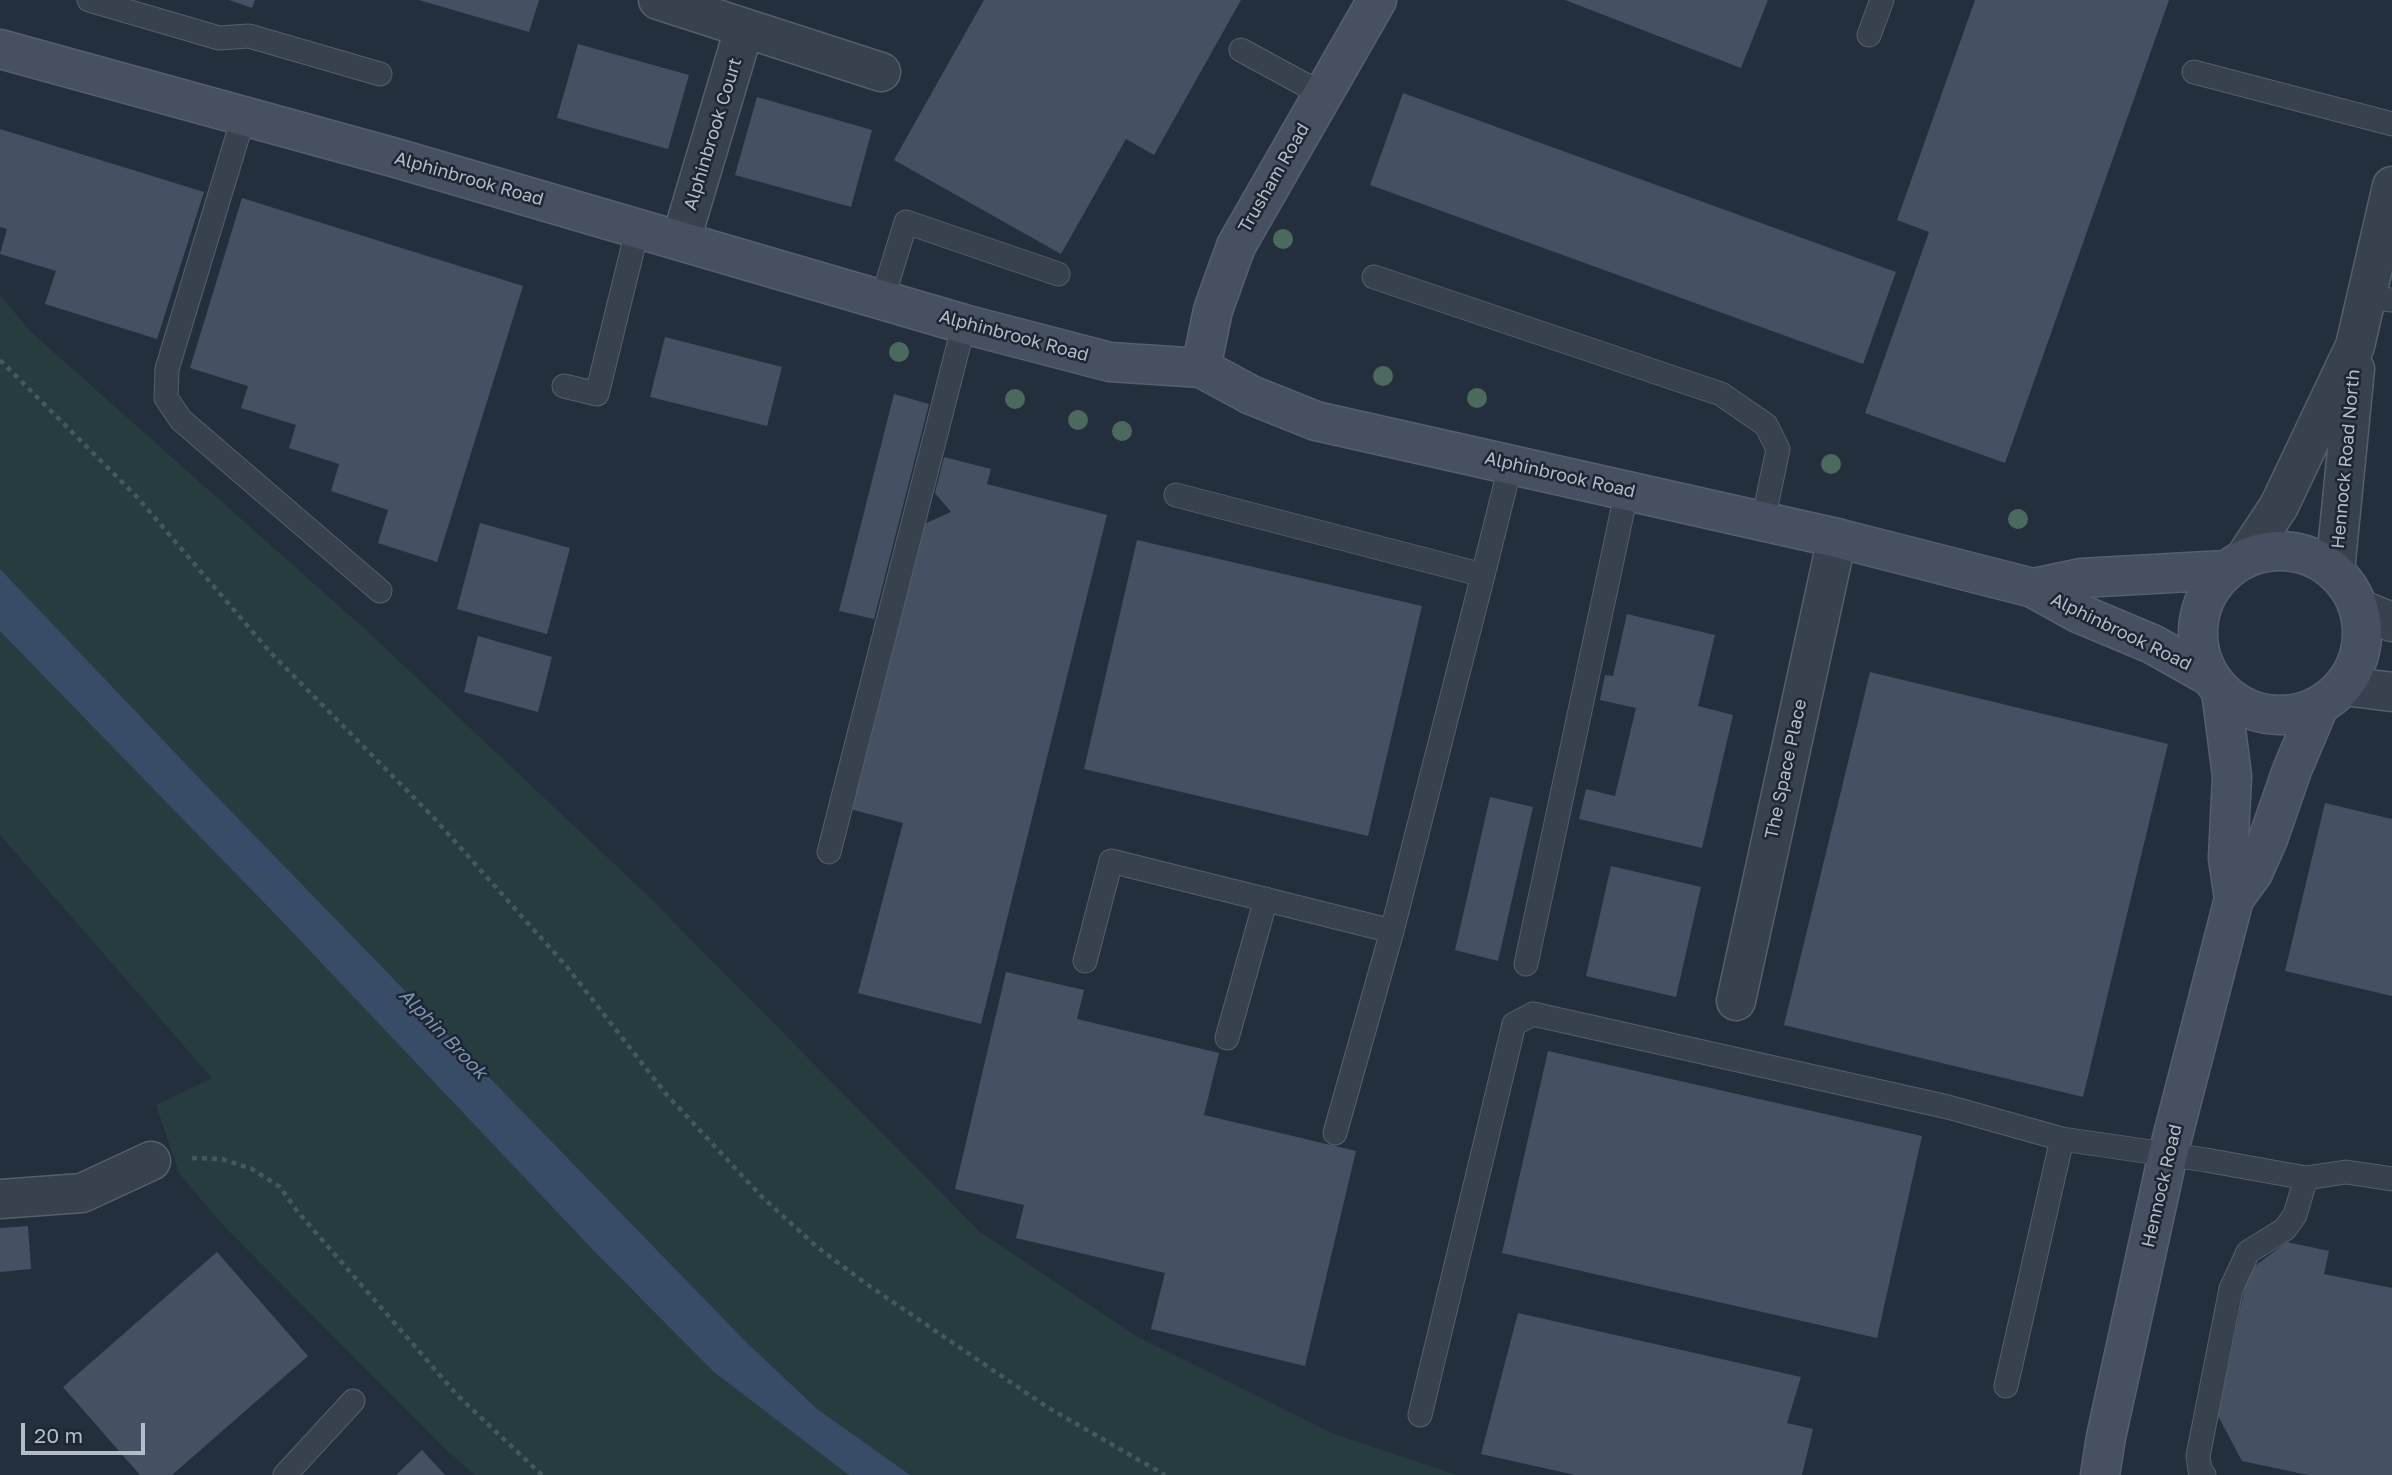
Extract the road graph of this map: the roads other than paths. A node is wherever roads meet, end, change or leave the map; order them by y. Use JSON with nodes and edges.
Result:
{"nodes":[{"id":1,"x":89,"y":0,"type":"edge"},
{"id":2,"x":658,"y":0,"type":"edge"},
{"id":3,"x":1377,"y":0,"type":"edge"},
{"id":4,"x":1882,"y":0,"type":"edge"},
{"id":5,"x":744,"y":29,"type":"junction"},
{"id":6,"x":1869,"y":35,"type":"dead end"},
{"id":7,"x":0,"y":49,"type":"edge"},
{"id":8,"x":1241,"y":50,"type":"dead end"},
{"id":9,"x":880,"y":72,"type":"dead end"},
{"id":10,"x":2194,"y":72,"type":"dead end"},
{"id":11,"x":380,"y":74,"type":"dead end"},
{"id":12,"x":1322,"y":94,"type":"junction"},
{"id":13,"x":244,"y":116,"type":"junction"},
{"id":14,"x":2392,"y":124,"type":"edge"},
{"id":15,"x":2392,"y":186,"type":"edge"},
{"id":16,"x":638,"y":227,"type":"junction"},
{"id":17,"x":681,"y":240,"type":"junction"},
{"id":18,"x":1058,"y":274,"type":"dead end"},
{"id":19,"x":1374,"y":277,"type":"dead end"},
{"id":20,"x":2380,"y":298,"type":"edge"},
{"id":21,"x":881,"y":300,"type":"junction"},
{"id":22,"x":964,"y":324,"type":"junction"},
{"id":23,"x":2356,"y":346,"type":"junction"},
{"id":24,"x":1201,"y":368,"type":"junction"},
{"id":25,"x":564,"y":386,"type":"dead end"},
{"id":26,"x":1511,"y":463,"type":"junction"},
{"id":27,"x":1627,"y":490,"type":"junction"},
{"id":28,"x":1176,"y":495,"type":"dead end"},
{"id":29,"x":1763,"y":521,"type":"junction"},
{"id":30,"x":1837,"y":538,"type":"junction"},
{"id":31,"x":2235,"y":564,"type":"junction"},
{"id":32,"x":2335,"y":571,"type":"junction"},
{"id":33,"x":1483,"y":575,"type":"junction"},
{"id":34,"x":2033,"y":588,"type":"junction"},
{"id":35,"x":380,"y":591,"type":"dead end"},
{"id":36,"x":2376,"y":615,"type":"edge"},
{"id":37,"x":2215,"y":683,"type":"junction"},
{"id":38,"x":2392,"y":692,"type":"edge"},
{"id":39,"x":2332,"y":696,"type":"junction"},
{"id":40,"x":829,"y":852,"type":"dead end"},
{"id":41,"x":1266,"y":900,"type":"junction"},
{"id":42,"x":2234,"y":900,"type":"junction"},
{"id":43,"x":1392,"y":930,"type":"junction"},
{"id":44,"x":1085,"y":961,"type":"dead end"},
{"id":45,"x":1526,"y":964,"type":"dead end"},
{"id":46,"x":1736,"y":1001,"type":"dead end"},
{"id":47,"x":1227,"y":1038,"type":"dead end"},
{"id":48,"x":1335,"y":1133,"type":"dead end"},
{"id":49,"x":2062,"y":1139,"type":"junction"},
{"id":50,"x":2168,"y":1154,"type":"junction"},
{"id":51,"x":151,"y":1161,"type":"road end"},
{"id":52,"x":2306,"y":1178,"type":"junction"},
{"id":53,"x":2392,"y":1179,"type":"edge"},
{"id":54,"x":0,"y":1199,"type":"edge"},
{"id":55,"x":2006,"y":1386,"type":"dead end"},
{"id":56,"x":353,"y":1401,"type":"dead end"},
{"id":57,"x":1420,"y":1415,"type":"dead end"},
{"id":58,"x":285,"y":1475,"type":"edge"},
{"id":59,"x":2100,"y":1475,"type":"edge"},
{"id":60,"x":2204,"y":1475,"type":"edge"}],
"edges":[{"from":1,"to":11,"type":"lane"},
{"from":2,"to":5,"type":"street"},
{"from":3,"to":12,"type":"main road","name":"Trusham Road"},
{"from":4,"to":6,"type":"lane"},
{"from":5,"to":9,"type":"street"},
{"from":5,"to":17,"type":"street","name":"Alphinbrook Court"},
{"from":7,"to":13,"type":"main road","name":"Alphinbrook Road"},
{"from":8,"to":12,"type":"lane"},
{"from":10,"to":14,"type":"lane"},
{"from":12,"to":24,"type":"main road","name":"Trusham Road"},
{"from":13,"to":16,"type":"main road","name":"Alphinbrook Road"},
{"from":13,"to":35,"type":"lane"},
{"from":15,"to":20,"type":"street","name":"Hennock Road North"},
{"from":16,"to":17,"type":"main road","name":"Alphinbrook Road"},
{"from":16,"to":25,"type":"lane"},
{"from":17,"to":21,"type":"main road","name":"Alphinbrook Road"},
{"from":18,"to":21,"type":"lane"},
{"from":19,"to":29,"type":"lane"},
{"from":20,"to":23,"type":"street","name":"Hennock Road North"},
{"from":21,"to":22,"type":"main road","name":"Alphinbrook Road"},
{"from":22,"to":24,"type":"main road","name":"Alphinbrook Road"},
{"from":22,"to":40,"type":"lane"},
{"from":23,"to":31,"type":"street","name":"Hennock Road North"},
{"from":23,"to":32,"type":"street","name":"Hennock Road North"},
{"from":24,"to":26,"type":"main road","name":"Alphinbrook Road"},
{"from":26,"to":27,"type":"main road","name":"Alphinbrook Road"},
{"from":26,"to":33,"type":"lane"},
{"from":27,"to":29,"type":"main road","name":"Alphinbrook Road"},
{"from":27,"to":45,"type":"lane"},
{"from":28,"to":33,"type":"lane"},
{"from":29,"to":30,"type":"main road","name":"Alphinbrook Road"},
{"from":30,"to":34,"type":"main road","name":"Alphinbrook Road"},
{"from":30,"to":46,"type":"street","name":"The Space Place"},
{"from":31,"to":32,"type":"main road"},
{"from":31,"to":34,"type":"main road","name":"Alphinbrook Road"},
{"from":31,"to":37,"type":"main road"},
{"from":32,"to":36,"type":"main road"},
{"from":33,"to":43,"type":"lane"},
{"from":34,"to":37,"type":"main road","name":"Alphinbrook Road"},
{"from":36,"to":39,"type":"main road"},
{"from":37,"to":39,"type":"main road"},
{"from":37,"to":42,"type":"main road","name":"Hennock Road"},
{"from":38,"to":39,"type":"street"},
{"from":39,"to":42,"type":"main road","name":"Hennock Road"},
{"from":41,"to":43,"type":"lane"},
{"from":41,"to":44,"type":"lane"},
{"from":41,"to":47,"type":"lane"},
{"from":42,"to":50,"type":"main road","name":"Hennock Road"},
{"from":43,"to":48,"type":"lane"},
{"from":49,"to":50,"type":"lane"},
{"from":49,"to":55,"type":"lane"},
{"from":49,"to":57,"type":"lane"},
{"from":50,"to":52,"type":"lane"},
{"from":50,"to":59,"type":"main road","name":"Hennock Road"},
{"from":51,"to":54,"type":"street"},
{"from":52,"to":53,"type":"lane"},
{"from":52,"to":60,"type":"lane"},
{"from":56,"to":58,"type":"lane"}]}
